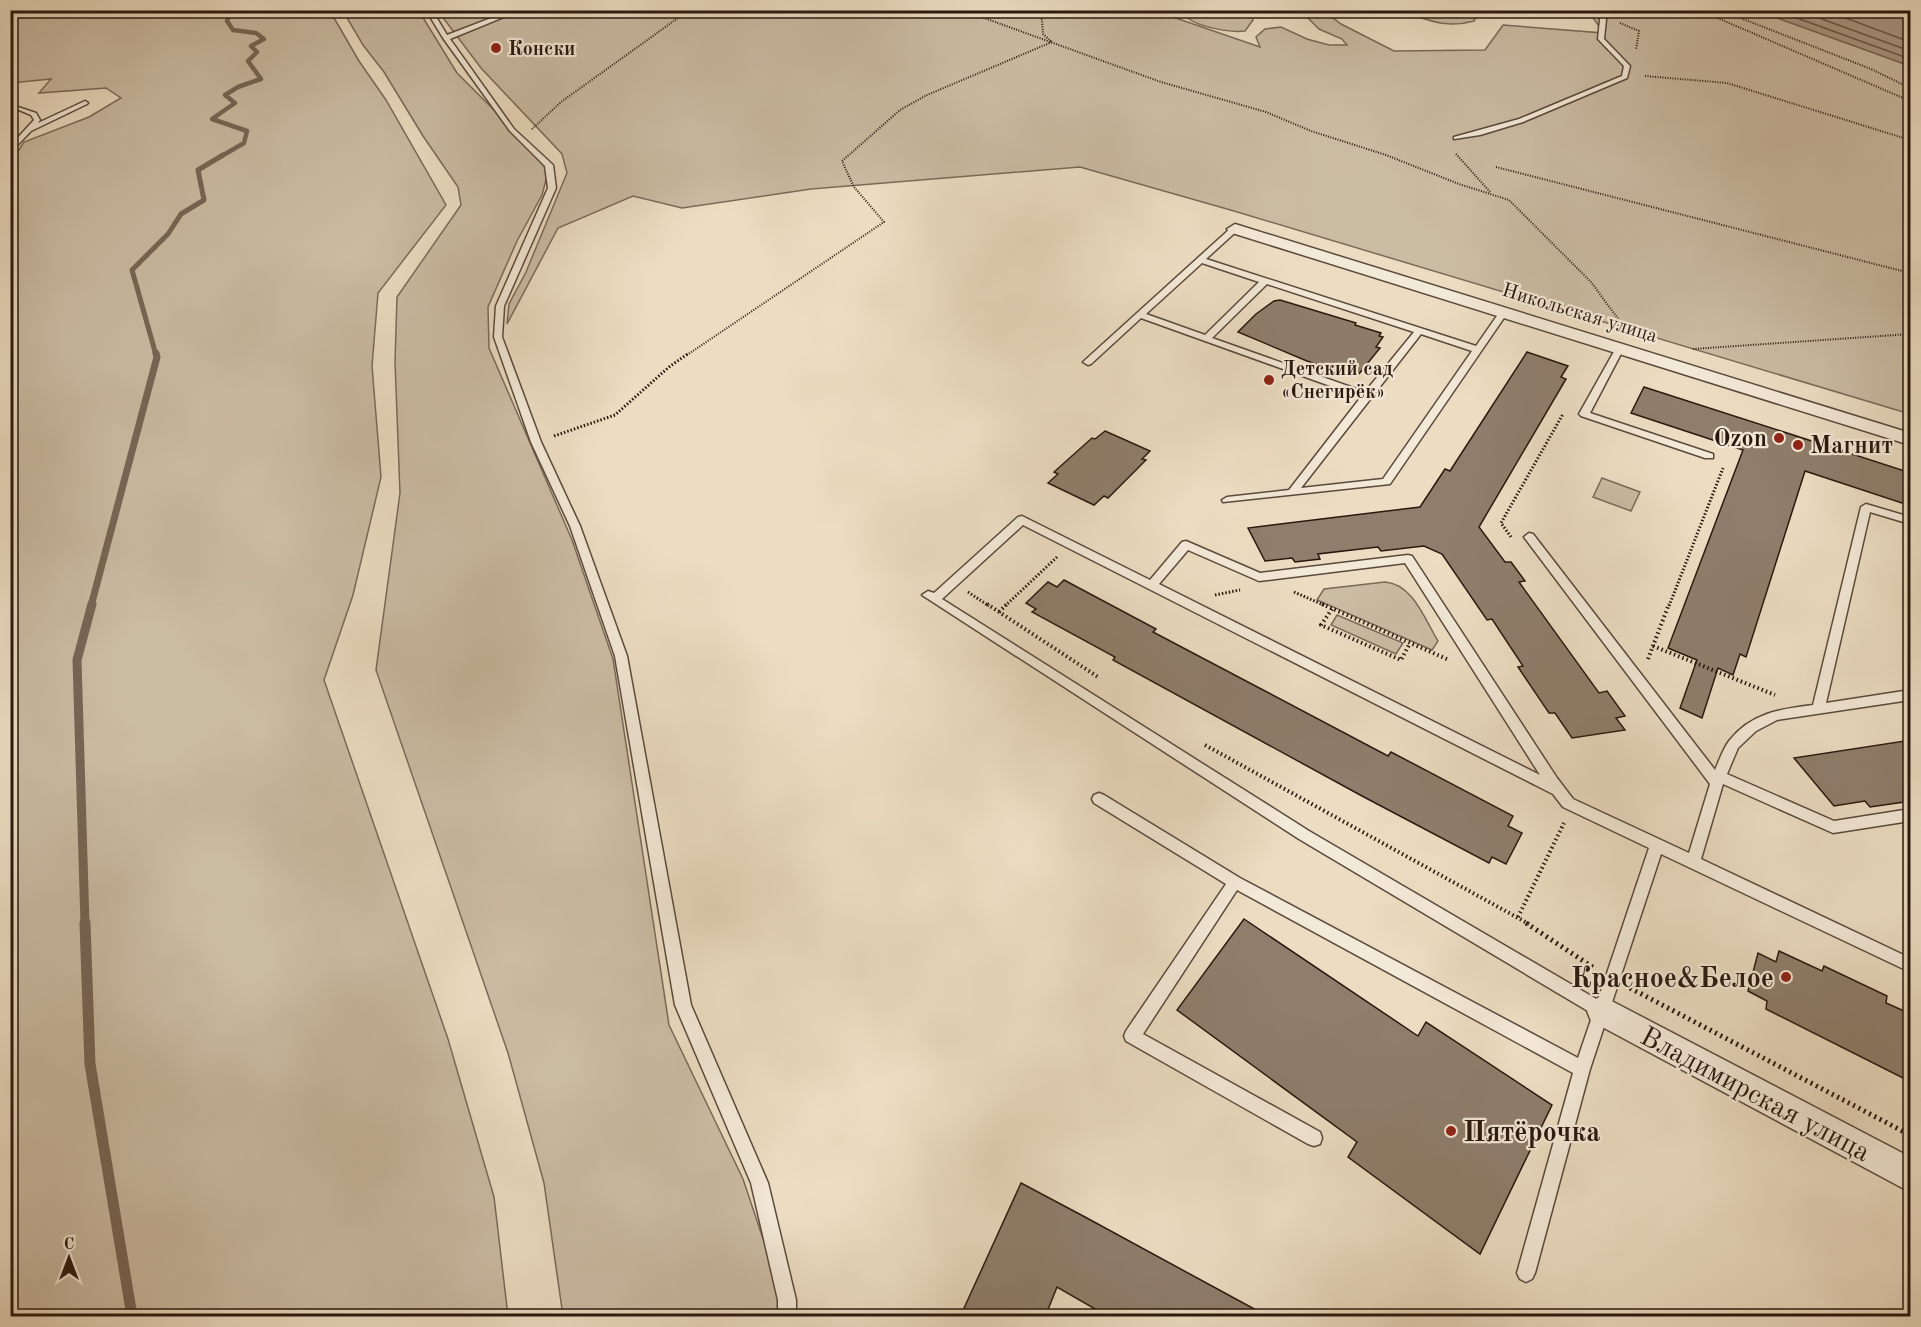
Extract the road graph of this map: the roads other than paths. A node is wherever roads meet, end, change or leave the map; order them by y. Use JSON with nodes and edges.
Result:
{"nodes":[{"id":1,"x":429,"y":10,"type":"edge"},
{"id":2,"x":518,"y":10,"type":"edge"},
{"id":3,"x":1604,"y":10,"type":"edge"},
{"id":4,"x":446,"y":38,"type":"junction"},
{"id":5,"x":85,"y":103,"type":"dead end"},
{"id":6,"x":14,"y":106,"type":"dead end"},
{"id":7,"x":30,"y":130,"type":"junction"},
{"id":8,"x":1456,"y":138,"type":"dead end"},
{"id":9,"x":10,"y":151,"type":"edge"},
{"id":10,"x":1235,"y":229,"type":"joint"},
{"id":11,"x":1201,"y":260,"type":"junction"},
{"id":12,"x":1265,"y":281,"type":"junction"},
{"id":13,"x":1504,"y":312,"type":"junction"},
{"id":14,"x":1140,"y":315,"type":"junction"},
{"id":15,"x":1419,"y":331,"type":"junction"},
{"id":16,"x":1206,"y":339,"type":"junction"},
{"id":17,"x":1620,"y":348,"type":"junction"},
{"id":18,"x":1478,"y":350,"type":"junction"},
{"id":19,"x":1088,"y":362,"type":"dead end"},
{"id":20,"x":1367,"y":396,"type":"junction"},
{"id":21,"x":1911,"y":439,"type":"edge"},
{"id":22,"x":1709,"y":456,"type":"road end"},
{"id":23,"x":1293,"y":492,"type":"junction"},
{"id":24,"x":1227,"y":500,"type":"dead end"},
{"id":25,"x":1911,"y":521,"type":"edge"},
{"id":26,"x":1529,"y":537,"type":"dead end"},
{"id":27,"x":1152,"y":585,"type":"junction"},
{"id":28,"x":1911,"y":695,"type":"edge"},
{"id":29,"x":1814,"y":709,"type":"junction"},
{"id":30,"x":1718,"y":779,"type":"junction"},
{"id":31,"x":1558,"y":790,"type":"junction"},
{"id":32,"x":1099,"y":799,"type":"dead end"},
{"id":33,"x":1911,"y":814,"type":"edge"},
{"id":34,"x":1657,"y":846,"type":"junction"},
{"id":35,"x":1693,"y":862,"type":"junction"},
{"id":36,"x":1235,"y":882,"type":"junction"},
{"id":37,"x":1911,"y":965,"type":"edge"},
{"id":38,"x":1602,"y":1011,"type":"junction"},
{"id":39,"x":1582,"y":1069,"type":"junction"},
{"id":40,"x":1314,"y":1138,"type":"dead end"},
{"id":41,"x":1911,"y":1174,"type":"edge"},
{"id":42,"x":1526,"y":1273,"type":"dead end"},
{"id":43,"x":787,"y":1317,"type":"edge"}],
"edges":[{"from":1,"to":4,"type":"lane"},
{"from":2,"to":4,"type":"lane"},
{"from":3,"to":8,"type":"lane"},
{"from":4,"to":43,"type":"lane"},
{"from":5,"to":7,"type":"lane"},
{"from":6,"to":7,"type":"lane"},
{"from":7,"to":9,"type":"lane"},
{"from":10,"to":11,"type":"lane"},
{"from":10,"to":13,"type":"street","name":"Никольская улица"},
{"from":11,"to":12,"type":"lane"},
{"from":11,"to":14,"type":"lane"},
{"from":12,"to":15,"type":"lane"},
{"from":12,"to":16,"type":"lane"},
{"from":13,"to":17,"type":"street","name":"Никольская улица"},
{"from":13,"to":18,"type":"lane"},
{"from":14,"to":16,"type":"lane"},
{"from":14,"to":19,"type":"lane"},
{"from":15,"to":18,"type":"lane"},
{"from":15,"to":20,"type":"lane"},
{"from":16,"to":20,"type":"lane"},
{"from":17,"to":21,"type":"street","name":"Никольская улица"},
{"from":17,"to":22,"type":"lane"},
{"from":18,"to":23,"type":"lane"},
{"from":20,"to":23,"type":"lane"},
{"from":23,"to":24,"type":"lane"},
{"from":25,"to":29,"type":"lane"},
{"from":26,"to":30,"type":"lane"},
{"from":27,"to":31,"type":"lane"},
{"from":27,"to":31,"type":"lane"},
{"from":27,"to":38,"type":"lane"},
{"from":28,"to":29,"type":"lane"},
{"from":29,"to":30,"type":"lane"},
{"from":30,"to":33,"type":"lane"},
{"from":30,"to":35,"type":"lane"},
{"from":31,"to":34,"type":"lane"},
{"from":32,"to":36,"type":"lane"},
{"from":34,"to":35,"type":"lane"},
{"from":34,"to":38,"type":"lane"},
{"from":35,"to":37,"type":"lane"},
{"from":36,"to":39,"type":"lane"},
{"from":36,"to":40,"type":"lane"},
{"from":38,"to":39,"type":"lane"},
{"from":38,"to":41,"type":"street","name":"Владимирская улица"},
{"from":39,"to":42,"type":"lane"}]}
